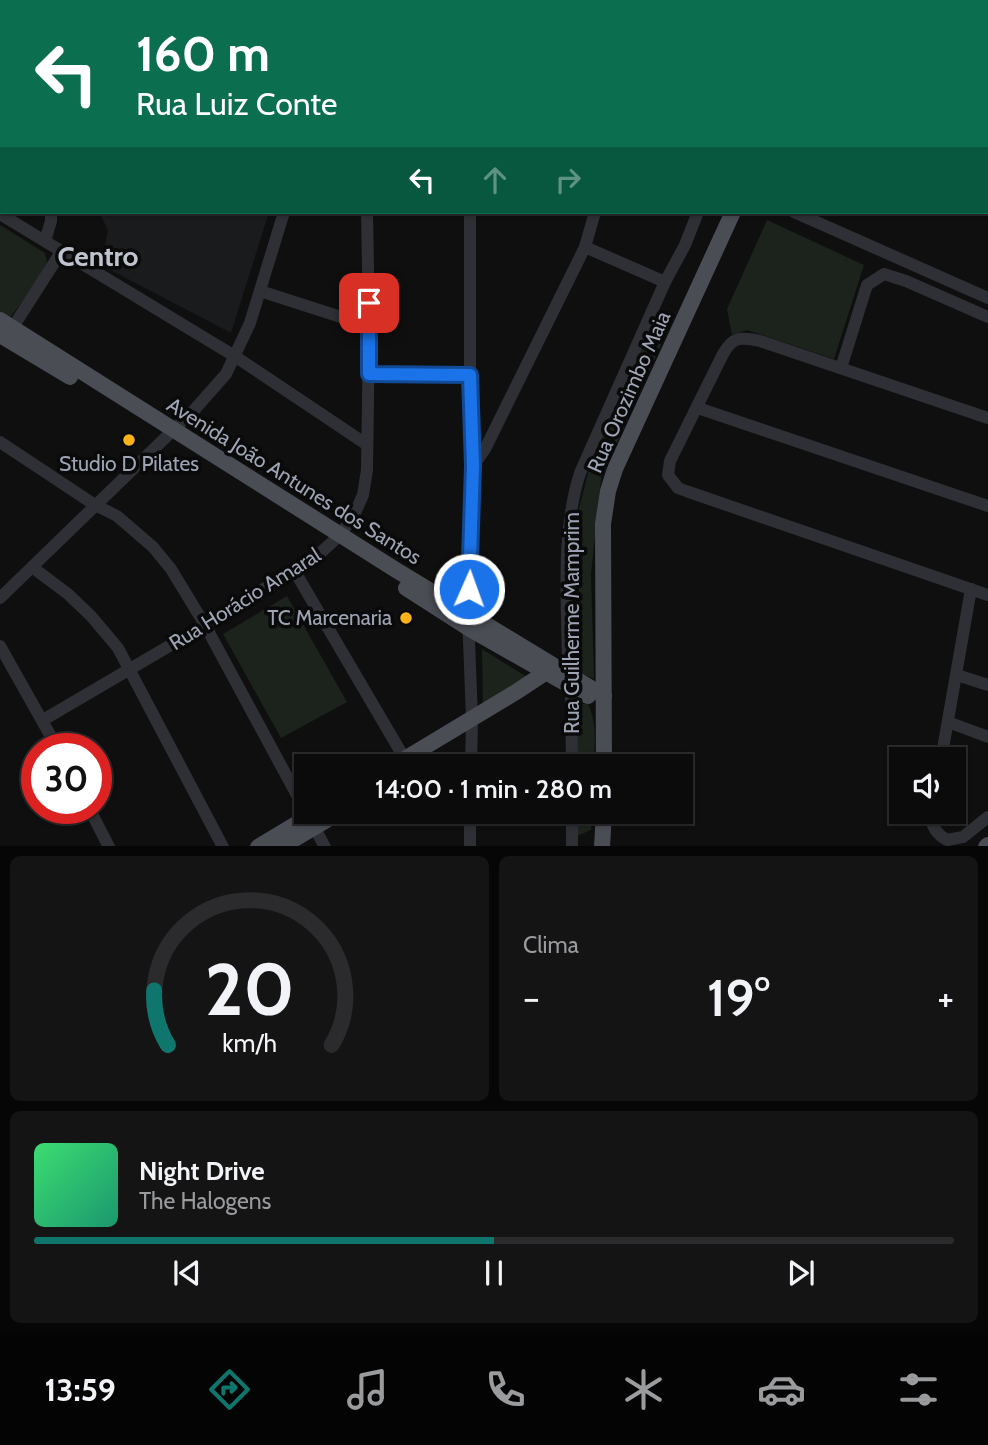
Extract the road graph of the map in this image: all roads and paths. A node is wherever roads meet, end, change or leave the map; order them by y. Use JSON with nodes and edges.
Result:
{"nodes":[{"id":1,"x":0,"y":214,"type":"edge"},
{"id":2,"x":49,"y":214,"type":"edge"},
{"id":3,"x":283,"y":214,"type":"edge"},
{"id":4,"x":367,"y":214,"type":"edge"},
{"id":5,"x":470,"y":214,"type":"edge"},
{"id":6,"x":594,"y":214,"type":"edge"},
{"id":7,"x":697,"y":214,"type":"edge"},
{"id":8,"x":732,"y":214,"type":"edge"},
{"id":9,"x":799,"y":214,"type":"edge"},
{"id":10,"x":40,"y":238,"type":"junction"},
{"id":11,"x":585,"y":247,"type":"junction"},
{"id":12,"x":61,"y":252,"type":"junction"},
{"id":13,"x":665,"y":282,"type":"junction"},
{"id":14,"x":260,"y":291,"type":"junction"},
{"id":15,"x":988,"y":298,"type":"edge"},
{"id":16,"x":988,"y":317,"type":"edge"},
{"id":17,"x":369,"y":326,"type":"junction"},
{"id":18,"x":3,"y":327,"type":"edge"},
{"id":19,"x":236,"y":357,"type":"junction"},
{"id":20,"x":841,"y":368,"type":"junction"},
{"id":21,"x":369,"y":374,"type":"junction"},
{"id":22,"x":470,"y":375,"type":"junction"},
{"id":23,"x":698,"y":408,"type":"junction"},
{"id":24,"x":988,"y":418,"type":"edge"},
{"id":25,"x":493,"y":429,"type":"junction"},
{"id":26,"x":170,"y":432,"type":"junction"},
{"id":27,"x":472,"y":438,"type":"junction"},
{"id":28,"x":0,"y":442,"type":"edge"},
{"id":29,"x":366,"y":444,"type":"junction"},
{"id":30,"x":473,"y":466,"type":"junction"},
{"id":31,"x":95,"y":505,"type":"junction"},
{"id":32,"x":988,"y":506,"type":"edge"},
{"id":33,"x":336,"y":538,"type":"junction"},
{"id":34,"x":32,"y":567,"type":"junction"},
{"id":35,"x":294,"y":570,"type":"junction"},
{"id":36,"x":971,"y":589,"type":"junction"},
{"id":37,"x":988,"y":595,"type":"edge"},
{"id":38,"x":0,"y":598,"type":"edge"},
{"id":39,"x":469,"y":621,"type":"junction"},
{"id":40,"x":205,"y":625,"type":"junction"},
{"id":41,"x":0,"y":646,"type":"edge"},
{"id":42,"x":129,"y":669,"type":"junction"},
{"id":43,"x":560,"y":675,"type":"junction"},
{"id":44,"x":957,"y":675,"type":"junction"},
{"id":45,"x":988,"y":685,"type":"edge"},
{"id":46,"x":604,"y":700,"type":"junction"},
{"id":47,"x":43,"y":720,"type":"junction"},
{"id":48,"x":947,"y":722,"type":"junction"},
{"id":49,"x":471,"y":725,"type":"junction"},
{"id":50,"x":50,"y":733,"type":"edge"},
{"id":51,"x":988,"y":737,"type":"edge"},
{"id":52,"x":943,"y":747,"type":"edge"},
{"id":53,"x":399,"y":754,"type":"edge"},
{"id":54,"x":423,"y":754,"type":"edge"},
{"id":55,"x":471,"y":754,"type":"edge"},
{"id":56,"x":570,"y":754,"type":"edge"},
{"id":57,"x":604,"y":754,"type":"edge"},
{"id":58,"x":294,"y":785,"type":"edge"},
{"id":59,"x":988,"y":817,"type":"edge"},
{"id":60,"x":97,"y":824,"type":"edge"},
{"id":61,"x":303,"y":824,"type":"edge"},
{"id":62,"x":307,"y":824,"type":"edge"},
{"id":63,"x":315,"y":824,"type":"edge"},
{"id":64,"x":470,"y":824,"type":"edge"},
{"id":65,"x":572,"y":824,"type":"edge"},
{"id":66,"x":603,"y":824,"type":"edge"},
{"id":67,"x":933,"y":824,"type":"edge"},
{"id":68,"x":109,"y":846,"type":"edge"},
{"id":69,"x":223,"y":846,"type":"edge"},
{"id":70,"x":258,"y":846,"type":"edge"},
{"id":71,"x":282,"y":846,"type":"edge"},
{"id":72,"x":325,"y":846,"type":"edge"},
{"id":73,"x":470,"y":846,"type":"edge"},
{"id":74,"x":572,"y":846,"type":"edge"},
{"id":75,"x":602,"y":846,"type":"edge"}],
"edges":[{"from":1,"to":10,"type":"street"},
{"from":2,"to":10,"type":"street"},
{"from":3,"to":14,"type":"street"},
{"from":4,"to":17,"type":"street","name":"Rua Horácio Amaral"},
{"from":5,"to":22,"type":"street"},
{"from":6,"to":11,"type":"street"},
{"from":7,"to":13,"type":"street","name":"Rua Guilherme Mamprim"},
{"from":8,"to":46,"type":"main road","name":"Rua Orozimbo Maia"},
{"from":9,"to":15,"type":"street"},
{"from":10,"to":12,"type":"street"},
{"from":11,"to":13,"type":"street"},
{"from":11,"to":25,"type":"street"},
{"from":12,"to":18,"type":"street"},
{"from":12,"to":19,"type":"street"},
{"from":13,"to":43,"type":"street","name":"Rua Guilherme Mamprim"},
{"from":14,"to":17,"type":"street"},
{"from":14,"to":19,"type":"street"},
{"from":16,"to":20,"type":"street"},
{"from":17,"to":21,"type":"street","name":"Rua Horácio Amaral"},
{"from":18,"to":26,"type":"main road","name":"Avenida João Antunes dos Santos"},
{"from":19,"to":26,"type":"street"},
{"from":19,"to":29,"type":"street"},
{"from":20,"to":23,"type":"street"},
{"from":20,"to":24,"type":"street"},
{"from":21,"to":22,"type":"street"},
{"from":21,"to":29,"type":"street","name":"Rua Horácio Amaral"},
{"from":22,"to":27,"type":"street"},
{"from":23,"to":32,"type":"street"},
{"from":23,"to":36,"type":"street"},
{"from":25,"to":27,"type":"street"},
{"from":25,"to":30,"type":"street"},
{"from":26,"to":31,"type":"street"},
{"from":26,"to":33,"type":"main road","name":"Avenida João Antunes dos Santos"},
{"from":27,"to":30,"type":"street"},
{"from":28,"to":31,"type":"street"},
{"from":29,"to":33,"type":"street","name":"Rua Horácio Amaral"},
{"from":30,"to":39,"type":"street"},
{"from":31,"to":34,"type":"street"},
{"from":31,"to":40,"type":"street"},
{"from":33,"to":35,"type":"street","name":"Rua Horácio Amaral"},
{"from":33,"to":39,"type":"main road","name":"Avenida João Antunes dos Santos"},
{"from":34,"to":38,"type":"street"},
{"from":34,"to":42,"type":"street"},
{"from":35,"to":40,"type":"street","name":"Rua Horácio Amaral"},
{"from":35,"to":53,"type":"street"},
{"from":36,"to":37,"type":"street"},
{"from":36,"to":44,"type":"street"},
{"from":39,"to":43,"type":"main road","name":"Avenida João Antunes dos Santos"},
{"from":39,"to":49,"type":"street"},
{"from":40,"to":42,"type":"street","name":"Rua Horácio Amaral"},
{"from":40,"to":58,"type":"street"},
{"from":41,"to":47,"type":"street"},
{"from":42,"to":47,"type":"street","name":"Rua Horácio Amaral"},
{"from":42,"to":69,"type":"street"},
{"from":43,"to":46,"type":"main road","name":"Avenida João Antunes dos Santos"},
{"from":43,"to":49,"type":"main road"},
{"from":43,"to":56,"type":"street","name":"Rua Guilherme Mamprim"},
{"from":44,"to":45,"type":"street"},
{"from":44,"to":48,"type":"street"},
{"from":46,"to":57,"type":"main road","name":"Rua Orozimbo Maia"},
{"from":47,"to":50,"type":"street"},
{"from":48,"to":51,"type":"street"},
{"from":48,"to":52,"type":"street"},
{"from":49,"to":54,"type":"main road"},
{"from":49,"to":55,"type":"street"},
{"from":59,"to":67,"type":"street"},
{"from":60,"to":68,"type":"street"},
{"from":61,"to":70,"type":"main road"},
{"from":62,"to":71,"type":"main road"},
{"from":63,"to":72,"type":"street"},
{"from":64,"to":73,"type":"street"},
{"from":65,"to":74,"type":"street"},
{"from":66,"to":75,"type":"main road"}]}
